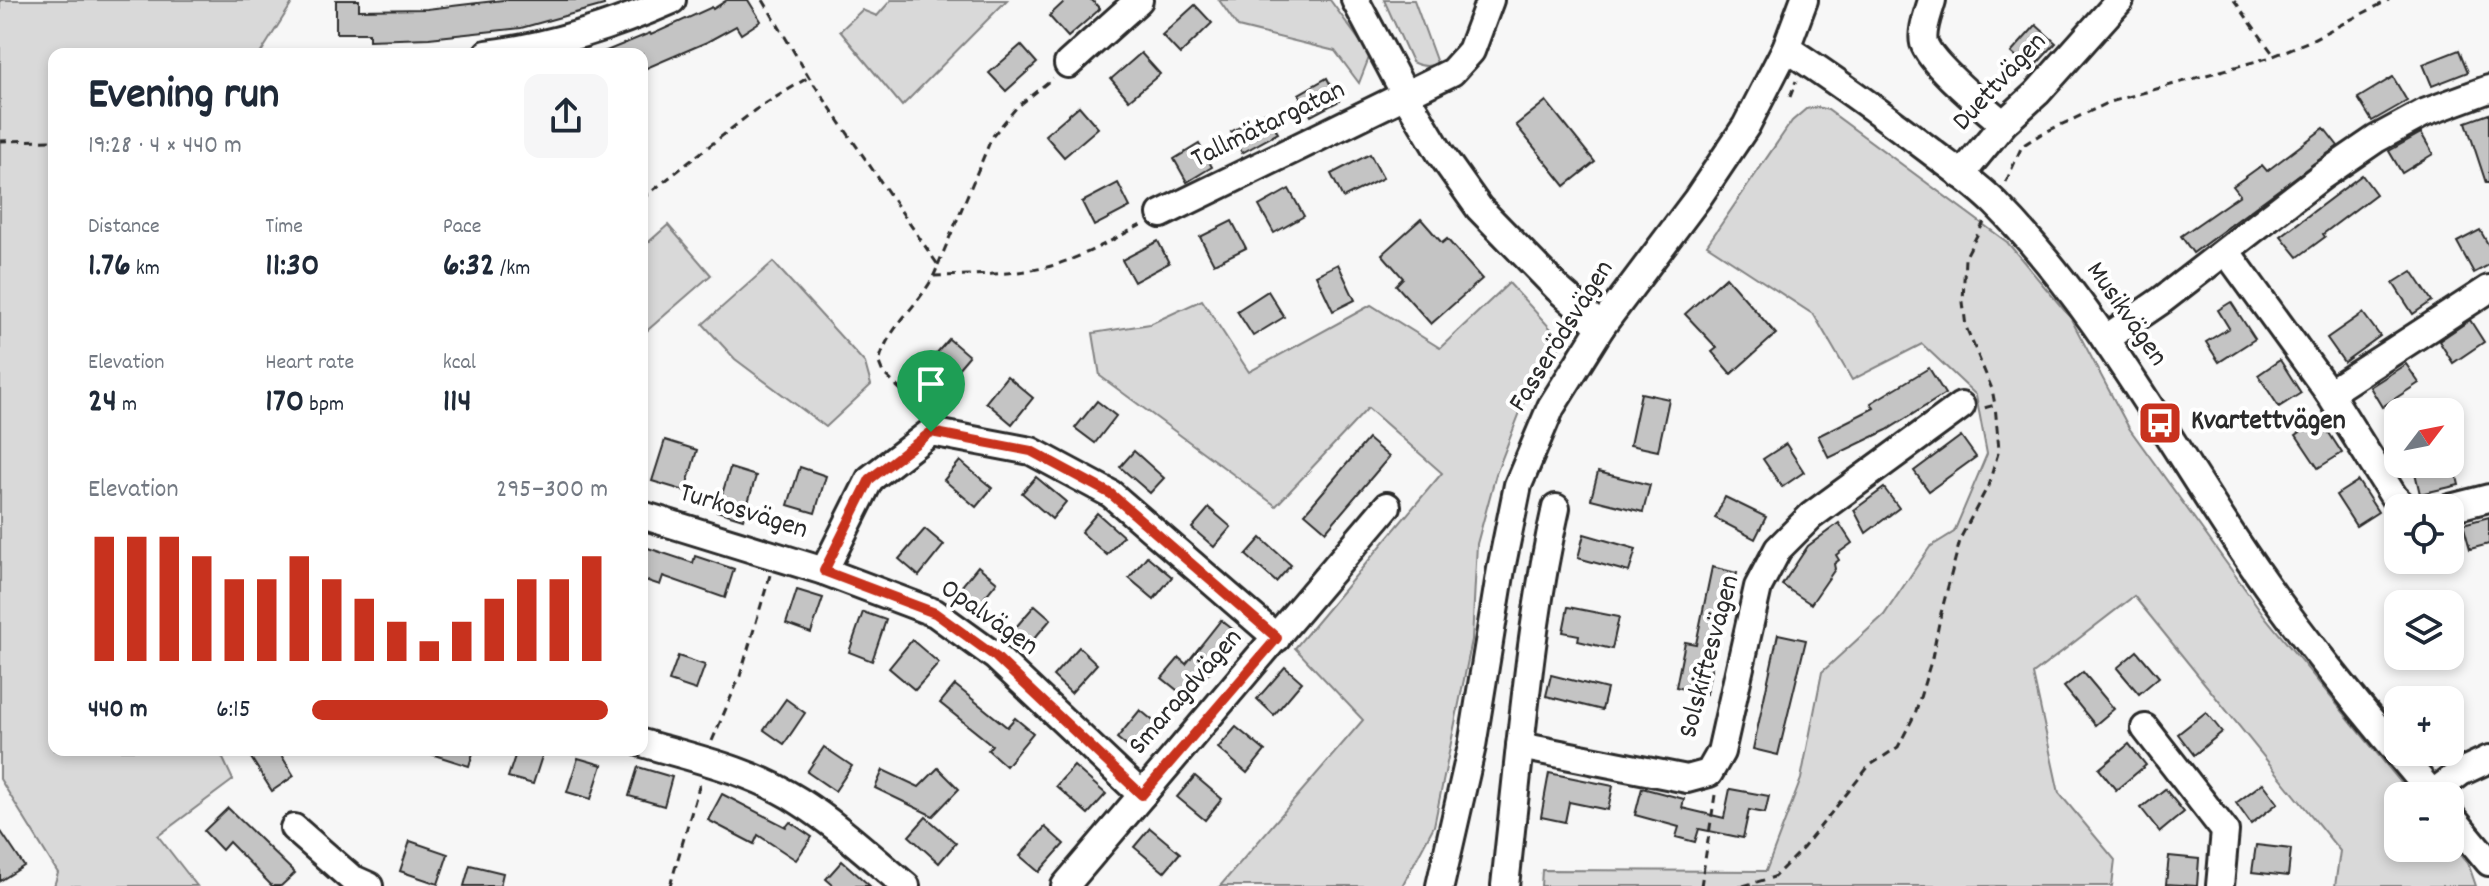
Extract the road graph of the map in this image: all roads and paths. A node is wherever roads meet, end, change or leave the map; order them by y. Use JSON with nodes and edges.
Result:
{"nodes":[{"id":1,"x":672,"y":0,"type":"edge"},
{"id":2,"x":763,"y":0,"type":"edge"},
{"id":3,"x":1139,"y":0,"type":"edge"},
{"id":4,"x":1355,"y":0,"type":"edge"},
{"id":5,"x":1490,"y":0,"type":"edge"},
{"id":6,"x":1804,"y":0,"type":"edge"},
{"id":7,"x":1932,"y":0,"type":"edge"},
{"id":8,"x":2120,"y":0,"type":"edge"},
{"id":9,"x":2234,"y":0,"type":"edge"},
{"id":10,"x":2389,"y":0,"type":"edge"},
{"id":11,"x":525,"y":48,"type":"edge"},
{"id":12,"x":1786,"y":48,"type":"junction"},
{"id":13,"x":2274,"y":55,"type":"junction"},
{"id":14,"x":1068,"y":64,"type":"joint"},
{"id":15,"x":809,"y":77,"type":"junction"},
{"id":16,"x":2489,"y":89,"type":"edge"},
{"id":17,"x":1406,"y":96,"type":"junction"},
{"id":18,"x":2003,"y":124,"type":"junction"},
{"id":19,"x":48,"y":140,"type":"edge"},
{"id":20,"x":0,"y":141,"type":"edge"},
{"id":21,"x":1961,"y":175,"type":"junction"},
{"id":22,"x":2003,"y":189,"type":"dead end"},
{"id":23,"x":648,"y":194,"type":"edge"},
{"id":24,"x":1161,"y":214,"type":"joint"},
{"id":25,"x":1986,"y":218,"type":"dead end"},
{"id":26,"x":2226,"y":251,"type":"junction"},
{"id":27,"x":938,"y":265,"type":"junction"},
{"id":28,"x":934,"y":276,"type":"junction"},
{"id":29,"x":2489,"y":289,"type":"edge"},
{"id":30,"x":1601,"y":327,"type":"junction"},
{"id":31,"x":2105,"y":339,"type":"junction"},
{"id":32,"x":2329,"y":393,"type":"junction"},
{"id":33,"x":1995,"y":405,"type":"junction"},
{"id":34,"x":1961,"y":406,"type":"joint"},
{"id":35,"x":931,"y":432,"type":"junction"},
{"id":36,"x":2392,"y":494,"type":"edge"},
{"id":37,"x":2489,"y":498,"type":"edge"},
{"id":38,"x":2464,"y":504,"type":"edge"},
{"id":39,"x":1387,"y":506,"type":"dead end"},
{"id":40,"x":1556,"y":508,"type":"dead end"},
{"id":41,"x":648,"y":517,"type":"edge"},
{"id":42,"x":776,"y":557,"type":"junction"},
{"id":43,"x":824,"y":571,"type":"junction"},
{"id":44,"x":1277,"y":638,"type":"junction"},
{"id":45,"x":2145,"y":728,"type":"dead end"},
{"id":46,"x":648,"y":745,"type":"edge"},
{"id":47,"x":1520,"y":746,"type":"junction"},
{"id":48,"x":1721,"y":752,"type":"junction"},
{"id":49,"x":2489,"y":759,"type":"edge"},
{"id":50,"x":704,"y":761,"type":"junction"},
{"id":51,"x":2422,"y":782,"type":"edge"},
{"id":52,"x":2449,"y":782,"type":"edge"},
{"id":53,"x":1142,"y":795,"type":"junction"},
{"id":54,"x":294,"y":828,"type":"dead end"},
{"id":55,"x":2464,"y":832,"type":"edge"},
{"id":56,"x":2489,"y":862,"type":"edge"},
{"id":57,"x":369,"y":886,"type":"edge"},
{"id":58,"x":670,"y":886,"type":"edge"},
{"id":59,"x":906,"y":886,"type":"edge"},
{"id":60,"x":1065,"y":886,"type":"edge"},
{"id":61,"x":1440,"y":886,"type":"edge"},
{"id":62,"x":1505,"y":886,"type":"edge"},
{"id":63,"x":1701,"y":886,"type":"edge"},
{"id":64,"x":1743,"y":886,"type":"edge"},
{"id":65,"x":2220,"y":886,"type":"edge"}],
"edges":[{"from":1,"to":11,"type":"street"},
{"from":2,"to":15,"type":"path"},
{"from":3,"to":14,"type":"street"},
{"from":4,"to":17,"type":"street"},
{"from":5,"to":17,"type":"street","name":"Tallmätargatan"},
{"from":6,"to":12,"type":"street","name":"Fasserödsvägen"},
{"from":7,"to":18,"type":"street"},
{"from":8,"to":18,"type":"street","name":"Duettvägen"},
{"from":9,"to":13,"type":"path"},
{"from":10,"to":13,"type":"path"},
{"from":12,"to":21,"type":"street","name":"Musikvägen"},
{"from":12,"to":30,"type":"street","name":"Fasserödsvägen"},
{"from":13,"to":22,"type":"path"},
{"from":14,"to":27,"type":"path"},
{"from":15,"to":23,"type":"path"},
{"from":15,"to":27,"type":"path"},
{"from":16,"to":26,"type":"street"},
{"from":17,"to":24,"type":"street","name":"Tallmätargatan"},
{"from":17,"to":30,"type":"street"},
{"from":18,"to":21,"type":"street","name":"Duettvägen"},
{"from":19,"to":20,"type":"path"},
{"from":21,"to":31,"type":"street","name":"Musikvägen"},
{"from":24,"to":28,"type":"path"},
{"from":25,"to":33,"type":"path"},
{"from":26,"to":31,"type":"street"},
{"from":26,"to":32,"type":"street"},
{"from":27,"to":28,"type":"path"},
{"from":28,"to":35,"type":"path"},
{"from":29,"to":32,"type":"street"},
{"from":30,"to":61,"type":"street","name":"Fasserödsvägen"},
{"from":31,"to":51,"type":"street","name":"Musikvägen"},
{"from":32,"to":36,"type":"street"},
{"from":33,"to":34,"type":"path"},
{"from":33,"to":64,"type":"path"},
{"from":34,"to":48,"type":"street","name":"Solskiftesvägen"},
{"from":35,"to":43,"type":"street"},
{"from":35,"to":44,"type":"street"},
{"from":37,"to":38,"type":"street"},
{"from":39,"to":44,"type":"street","name":"Smaragdvägen"},
{"from":40,"to":47,"type":"street"},
{"from":41,"to":42,"type":"street","name":"Turkosvägen"},
{"from":42,"to":43,"type":"street","name":"Turkosvägen"},
{"from":42,"to":50,"type":"path"},
{"from":43,"to":53,"type":"street","name":"Opalvägen"},
{"from":44,"to":53,"type":"street","name":"Smaragdvägen"},
{"from":45,"to":65,"type":"street"},
{"from":46,"to":50,"type":"street"},
{"from":47,"to":48,"type":"street","name":"Solskiftesvägen"},
{"from":47,"to":62,"type":"street"},
{"from":48,"to":63,"type":"path"},
{"from":49,"to":52,"type":"street"},
{"from":50,"to":58,"type":"path"},
{"from":50,"to":59,"type":"street"},
{"from":53,"to":60,"type":"street","name":"Smaragdvägen"},
{"from":54,"to":57,"type":"street"},
{"from":55,"to":56,"type":"street"}]}
